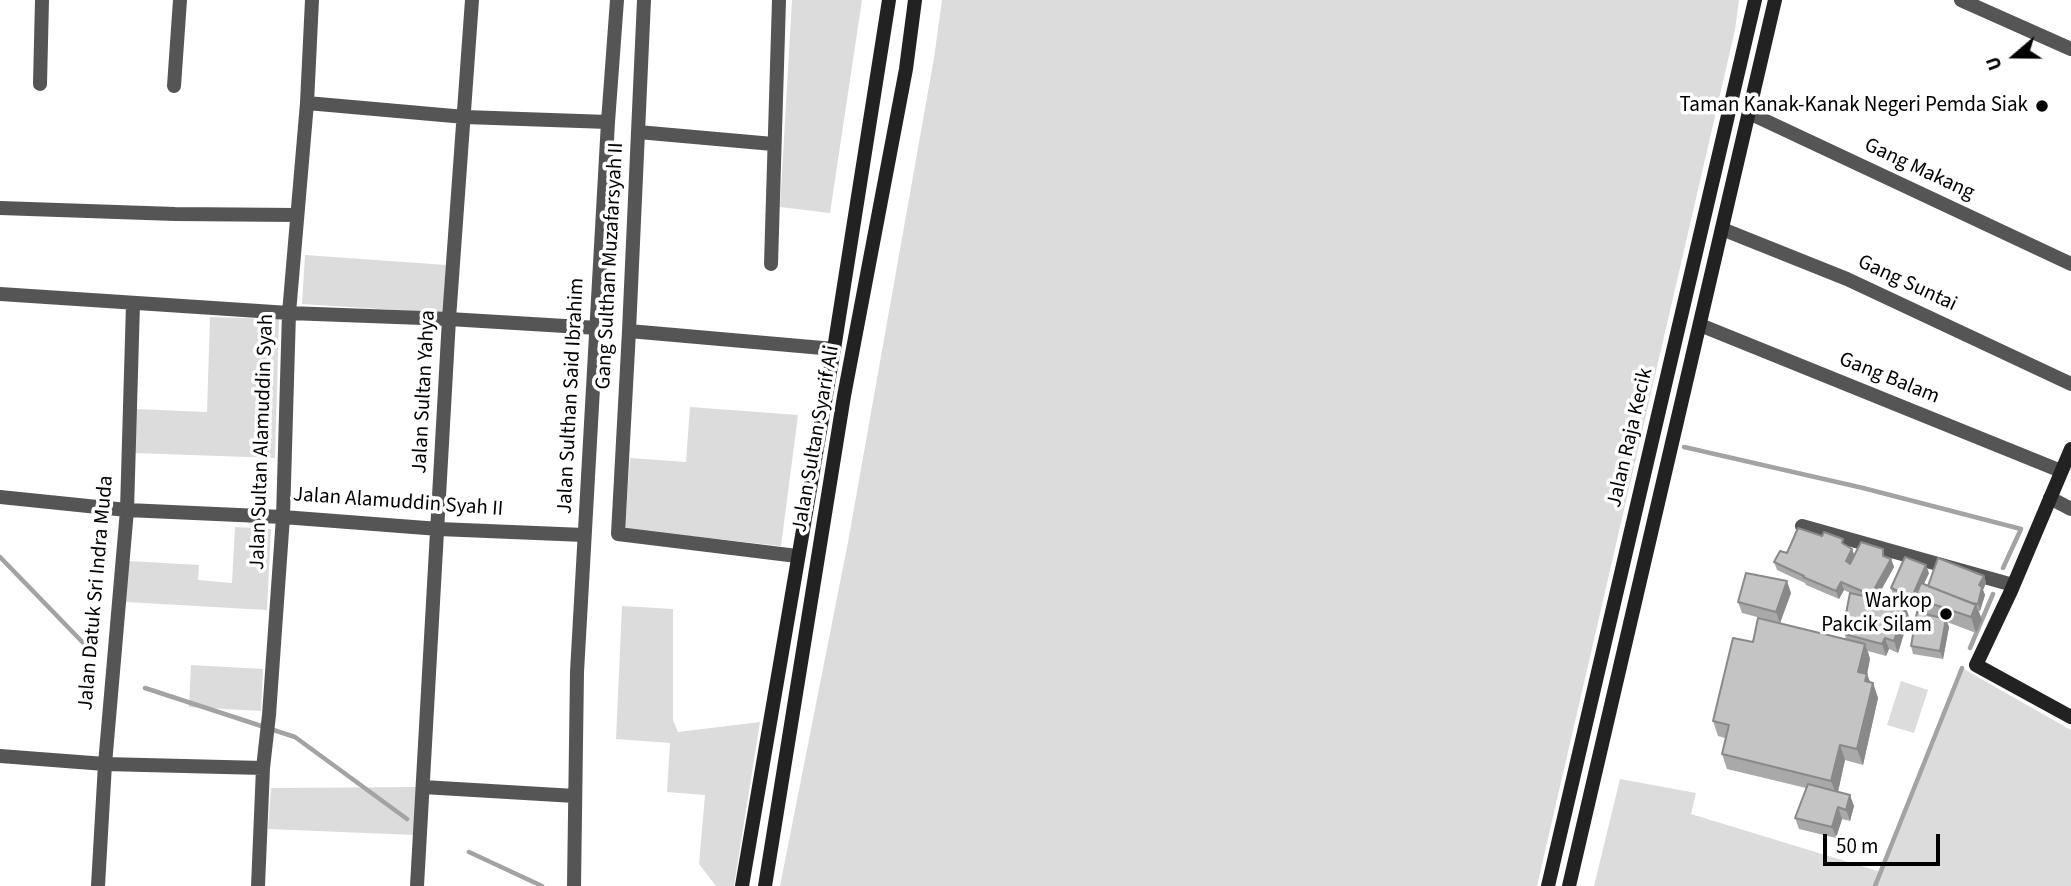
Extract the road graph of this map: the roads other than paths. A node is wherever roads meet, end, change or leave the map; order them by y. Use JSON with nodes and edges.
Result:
{"nodes":[{"id":1,"x":42,"y":0,"type":"edge"},
{"id":2,"x":180,"y":0,"type":"edge"},
{"id":3,"x":312,"y":0,"type":"edge"},
{"id":4,"x":472,"y":0,"type":"edge"},
{"id":5,"x":617,"y":0,"type":"edge"},
{"id":6,"x":644,"y":0,"type":"edge"},
{"id":7,"x":779,"y":0,"type":"edge"},
{"id":8,"x":889,"y":0,"type":"edge"},
{"id":9,"x":915,"y":0,"type":"edge"},
{"id":10,"x":1755,"y":0,"type":"edge"},
{"id":11,"x":1775,"y":0,"type":"edge"},
{"id":12,"x":1961,"y":0,"type":"edge"},
{"id":13,"x":2071,"y":49,"type":"edge"},
{"id":14,"x":40,"y":84,"type":"dead end"},
{"id":15,"x":174,"y":86,"type":"dead end"},
{"id":16,"x":307,"y":103,"type":"junction"},
{"id":17,"x":1748,"y":113,"type":"junction"},
{"id":18,"x":465,"y":117,"type":"junction"},
{"id":19,"x":608,"y":122,"type":"junction"},
{"id":20,"x":638,"y":132,"type":"junction"},
{"id":21,"x":773,"y":144,"type":"junction"},
{"id":22,"x":1718,"y":153,"type":"junction"},
{"id":23,"x":1739,"y":158,"type":"junction"},
{"id":24,"x":0,"y":208,"type":"edge"},
{"id":25,"x":298,"y":215,"type":"junction"},
{"id":26,"x":1722,"y":229,"type":"junction"},
{"id":27,"x":771,"y":264,"type":"dead end"},
{"id":28,"x":2071,"y":264,"type":"edge"},
{"id":29,"x":0,"y":295,"type":"edge"},
{"id":30,"x":133,"y":304,"type":"junction"},
{"id":31,"x":289,"y":313,"type":"junction"},
{"id":32,"x":449,"y":319,"type":"junction"},
{"id":33,"x":1700,"y":325,"type":"junction"},
{"id":34,"x":598,"y":328,"type":"junction"},
{"id":35,"x":629,"y":331,"type":"junction"},
{"id":36,"x":834,"y":349,"type":"junction"},
{"id":37,"x":2071,"y":384,"type":"edge"},
{"id":38,"x":2071,"y":449,"type":"edge"},
{"id":39,"x":2061,"y":471,"type":"junction"},
{"id":40,"x":0,"y":497,"type":"edge"},
{"id":41,"x":2050,"y":498,"type":"junction"},
{"id":42,"x":2071,"y":509,"type":"edge"},
{"id":43,"x":127,"y":510,"type":"junction"},
{"id":44,"x":283,"y":517,"type":"junction"},
{"id":45,"x":1802,"y":526,"type":"edge"},
{"id":46,"x":439,"y":529,"type":"junction"},
{"id":47,"x":584,"y":534,"type":"junction"},
{"id":48,"x":797,"y":556,"type":"junction"},
{"id":49,"x":2013,"y":585,"type":"junction"},
{"id":50,"x":2071,"y":717,"type":"edge"},
{"id":51,"x":1579,"y":754,"type":"junction"},
{"id":52,"x":0,"y":756,"type":"edge"},
{"id":53,"x":1600,"y":758,"type":"junction"},
{"id":54,"x":105,"y":764,"type":"junction"},
{"id":55,"x":263,"y":768,"type":"junction"},
{"id":56,"x":423,"y":786,"type":"junction"},
{"id":57,"x":575,"y":796,"type":"junction"},
{"id":58,"x":98,"y":886,"type":"edge"},
{"id":59,"x":258,"y":886,"type":"edge"},
{"id":60,"x":417,"y":886,"type":"edge"},
{"id":61,"x":574,"y":886,"type":"edge"},
{"id":62,"x":742,"y":886,"type":"edge"},
{"id":63,"x":765,"y":886,"type":"edge"},
{"id":64,"x":1548,"y":886,"type":"edge"},
{"id":65,"x":1569,"y":886,"type":"edge"}],
"edges":[{"from":1,"to":14,"type":"street"},
{"from":2,"to":15,"type":"street"},
{"from":3,"to":16,"type":"street","name":"Jalan Sultan Alamuddin Syah"},
{"from":4,"to":18,"type":"street","name":"Jalan Sultan Yahya"},
{"from":5,"to":19,"type":"street","name":"Jalan Sulthan Said Ibrahim"},
{"from":6,"to":20,"type":"street","name":"Gang Sulthan Muzafarsyah II"},
{"from":7,"to":21,"type":"street"},
{"from":8,"to":36,"type":"street","name":"Jalan Sultan Syarif Ali"},
{"from":9,"to":63,"type":"street","name":"Jalan Sultan Syarif Ali"},
{"from":10,"to":22,"type":"street","name":"Jalan Raja Kecik"},
{"from":11,"to":17,"type":"street","name":"Jalan Raja Kecik"},
{"from":12,"to":13,"type":"street"},
{"from":16,"to":18,"type":"street"},
{"from":16,"to":25,"type":"street","name":"Jalan Sultan Alamuddin Syah"},
{"from":17,"to":23,"type":"street","name":"Jalan Raja Kecik"},
{"from":17,"to":28,"type":"street","name":"Gang Makang"},
{"from":18,"to":19,"type":"street"},
{"from":18,"to":32,"type":"street","name":"Jalan Sultan Yahya"},
{"from":19,"to":34,"type":"street","name":"Jalan Sulthan Said Ibrahim"},
{"from":20,"to":21,"type":"street"},
{"from":20,"to":35,"type":"street","name":"Gang Sulthan Muzafarsyah II"},
{"from":21,"to":27,"type":"street"},
{"from":22,"to":23,"type":"street"},
{"from":22,"to":51,"type":"street","name":"Jalan Raja Kecik"},
{"from":23,"to":26,"type":"street","name":"Jalan Raja Kecik"},
{"from":24,"to":25,"type":"street"},
{"from":25,"to":31,"type":"street","name":"Jalan Sultan Alamuddin Syah"},
{"from":26,"to":33,"type":"street","name":"Jalan Raja Kecik"},
{"from":26,"to":37,"type":"street","name":"Gang Suntai"},
{"from":29,"to":30,"type":"street"},
{"from":30,"to":31,"type":"street"},
{"from":30,"to":43,"type":"street","name":"Jalan Datuk Sri Indra Muda"},
{"from":31,"to":32,"type":"street"},
{"from":31,"to":44,"type":"street","name":"Jalan Sultan Alamuddin Syah"},
{"from":32,"to":34,"type":"street"},
{"from":32,"to":46,"type":"street","name":"Jalan Sultan Yahya"},
{"from":33,"to":39,"type":"street","name":"Gang Balam"},
{"from":33,"to":53,"type":"street","name":"Jalan Raja Kecik"},
{"from":34,"to":47,"type":"street","name":"Jalan Sulthan Said Ibrahim"},
{"from":35,"to":36,"type":"street"},
{"from":35,"to":48,"type":"street","name":"Gang Sulthan Muzafarsyah II"},
{"from":36,"to":48,"type":"street","name":"Jalan Sultan Syarif Ali"},
{"from":38,"to":39,"type":"street"},
{"from":39,"to":41,"type":"street"},
{"from":40,"to":43,"type":"street","name":"Jalan Alamuddin Syah II"},
{"from":41,"to":42,"type":"street"},
{"from":41,"to":49,"type":"street"},
{"from":43,"to":44,"type":"street","name":"Jalan Alamuddin Syah II"},
{"from":43,"to":54,"type":"street","name":"Jalan Datuk Sri Indra Muda"},
{"from":44,"to":46,"type":"street","name":"Jalan Alamuddin Syah II"},
{"from":44,"to":55,"type":"street","name":"Jalan Sultan Alamuddin Syah"},
{"from":45,"to":49,"type":"street"},
{"from":46,"to":47,"type":"street","name":"Jalan Alamuddin Syah II"},
{"from":46,"to":56,"type":"street","name":"Jalan Sultan Yahya"},
{"from":47,"to":57,"type":"street","name":"Jalan Sulthan Said Ibrahim"},
{"from":48,"to":62,"type":"street","name":"Jalan Sultan Syarif Ali"},
{"from":49,"to":50,"type":"street"},
{"from":51,"to":53,"type":"street"},
{"from":51,"to":64,"type":"street","name":"Jalan Raja Kecik"},
{"from":52,"to":54,"type":"street"},
{"from":53,"to":65,"type":"street","name":"Jalan Raja Kecik"},
{"from":54,"to":55,"type":"street"},
{"from":54,"to":58,"type":"street","name":"Jalan Datuk Sri Indra Muda"},
{"from":55,"to":59,"type":"street","name":"Jalan Sultan Alamuddin Syah"},
{"from":56,"to":57,"type":"street"},
{"from":56,"to":60,"type":"street","name":"Jalan Sultan Yahya"},
{"from":57,"to":61,"type":"street","name":"Jalan Sulthan Said Ibrahim"}]}
